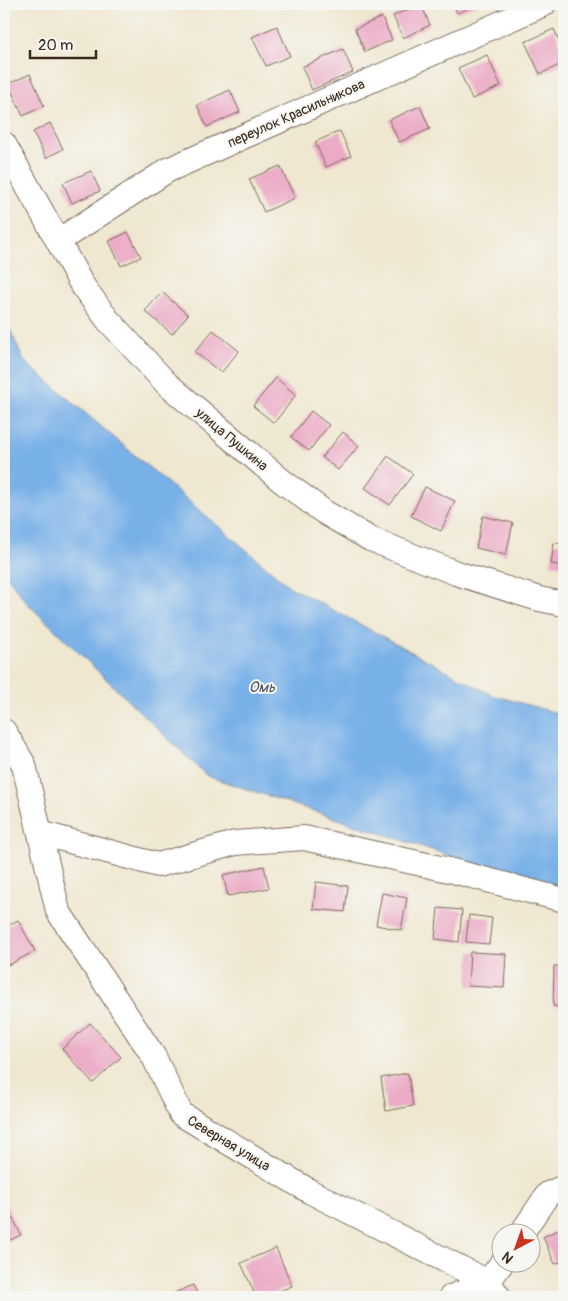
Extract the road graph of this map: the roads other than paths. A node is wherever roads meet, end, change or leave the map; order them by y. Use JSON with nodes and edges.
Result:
{"nodes":[{"id":1,"x":544,"y":4,"type":"edge"},
{"id":2,"x":4,"y":144,"type":"edge"},
{"id":3,"x":58,"y":241,"type":"junction"},
{"id":4,"x":564,"y":604,"type":"edge"},
{"id":5,"x":4,"y":731,"type":"edge"},
{"id":6,"x":40,"y":833,"type":"junction"},
{"id":7,"x":564,"y":900,"type":"edge"},
{"id":8,"x":564,"y":1187,"type":"edge"},
{"id":9,"x":528,"y":1224,"type":"edge"},
{"id":10,"x":496,"y":1281,"type":"edge"},
{"id":11,"x":450,"y":1297,"type":"edge"}],
"edges":[{"from":1,"to":3,"type":"street","name":"переулок Красильникова"},
{"from":2,"to":3,"type":"street","name":"улица Пушкина"},
{"from":3,"to":4,"type":"street","name":"улица Пушкина"},
{"from":5,"to":6,"type":"street","name":"Северная улица"},
{"from":6,"to":7,"type":"street"},
{"from":6,"to":10,"type":"street","name":"Северная улица"},
{"from":8,"to":9,"type":"street"},
{"from":10,"to":11,"type":"street"}]}
